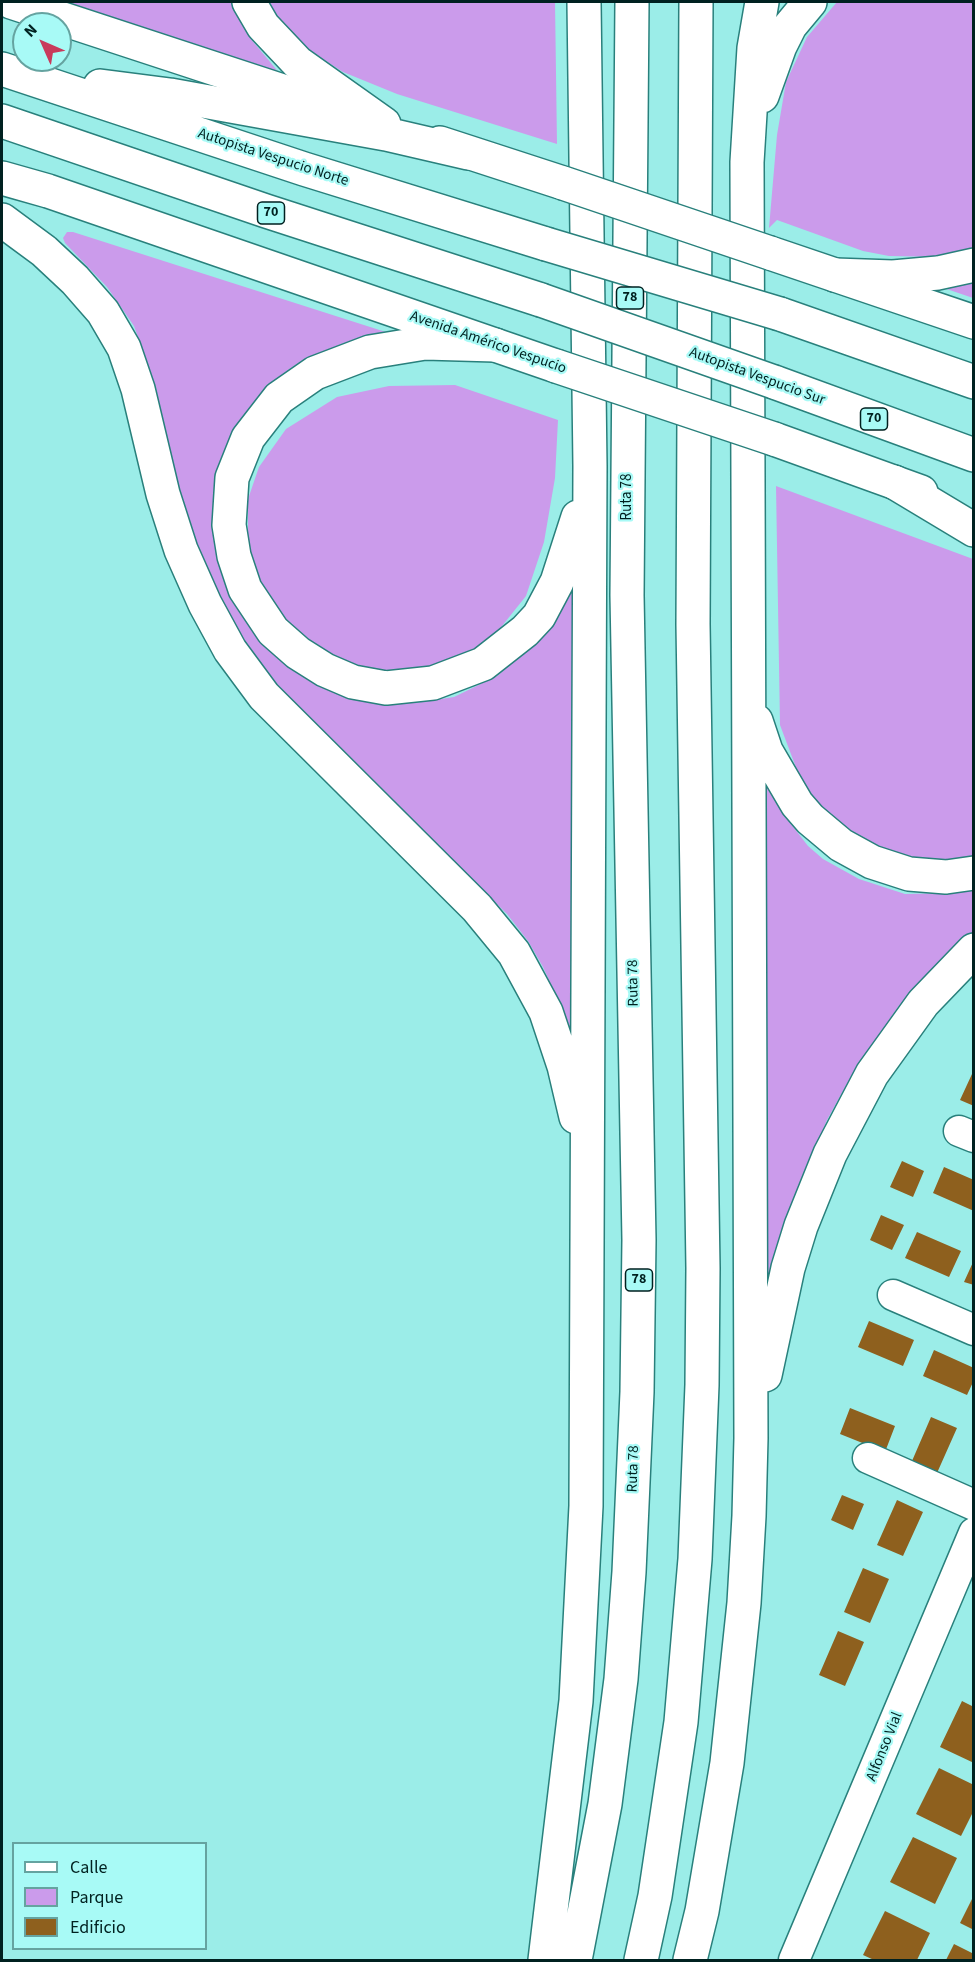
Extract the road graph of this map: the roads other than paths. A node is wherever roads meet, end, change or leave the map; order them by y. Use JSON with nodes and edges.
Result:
{"nodes":[{"id":1,"x":11,"y":2,"type":"edge"},
{"id":2,"x":249,"y":2,"type":"edge"},
{"id":3,"x":584,"y":2,"type":"edge"},
{"id":4,"x":632,"y":2,"type":"edge"},
{"id":5,"x":696,"y":2,"type":"edge"},
{"id":6,"x":762,"y":2,"type":"edge"},
{"id":7,"x":810,"y":2,"type":"edge"},
{"id":8,"x":11,"y":72,"type":"edge"},
{"id":9,"x":2,"y":121,"type":"edge"},
{"id":10,"x":384,"y":124,"type":"junction"},
{"id":11,"x":468,"y":153,"type":"junction"},
{"id":12,"x":747,"y":162,"type":"junction"},
{"id":13,"x":2,"y":178,"type":"edge"},
{"id":14,"x":2,"y":220,"type":"edge"},
{"id":15,"x":974,"y":266,"type":"edge"},
{"id":16,"x":835,"y":275,"type":"junction"},
{"id":17,"x":974,"y":322,"type":"edge"},
{"id":18,"x":495,"y":345,"type":"junction"},
{"id":19,"x":974,"y":382,"type":"edge"},
{"id":20,"x":974,"y":455,"type":"edge"},
{"id":21,"x":590,"y":466,"type":"junction"},
{"id":22,"x":894,"y":482,"type":"junction"},
{"id":23,"x":974,"y":512,"type":"edge"},
{"id":24,"x":974,"y":530,"type":"edge"},
{"id":25,"x":749,"y":695,"type":"junction"},
{"id":26,"x":974,"y":873,"type":"edge"},
{"id":27,"x":974,"y":950,"type":"edge"},
{"id":28,"x":589,"y":1178,"type":"junction"},
{"id":29,"x":893,"y":1295,"type":"dead end"},
{"id":30,"x":974,"y":1330,"type":"edge"},
{"id":31,"x":751,"y":1438,"type":"junction"},
{"id":32,"x":868,"y":1458,"type":"dead end"},
{"id":33,"x":974,"y":1505,"type":"edge"},
{"id":34,"x":974,"y":1533,"type":"edge"},
{"id":35,"x":545,"y":1960,"type":"edge"},
{"id":36,"x":575,"y":1960,"type":"edge"},
{"id":37,"x":641,"y":1960,"type":"edge"},
{"id":38,"x":690,"y":1960,"type":"edge"},
{"id":39,"x":794,"y":1960,"type":"edge"}],
"edges":[{"from":1,"to":10,"type":"main road"},
{"from":2,"to":10,"type":"main road"},
{"from":3,"to":21,"type":"main road"},
{"from":4,"to":36,"type":"main road","name":"Ruta 78","number":"78"},
{"from":5,"to":37,"type":"main road"},
{"from":6,"to":12,"type":"main road"},
{"from":7,"to":12,"type":"main road"},
{"from":8,"to":11,"type":"main road"},
{"from":8,"to":19,"type":"main road","name":"Autopista Vespucio Norte","bridge":true},
{"from":9,"to":20,"type":"main road","name":"Autopista Vespucio Sur","number":"70","bridge":true},
{"from":10,"to":11,"type":"main road"},
{"from":11,"to":16,"type":"main road","bridge":true},
{"from":12,"to":25,"type":"main road"},
{"from":13,"to":18,"type":"main road","name":"Avenida Américo Vespucio"},
{"from":14,"to":28,"type":"main road"},
{"from":15,"to":16,"type":"main road"},
{"from":16,"to":17,"type":"main road"},
{"from":18,"to":21,"type":"main road"},
{"from":18,"to":22,"type":"main road","name":"Avenida Américo Vespucio","bridge":true},
{"from":21,"to":28,"type":"main road"},
{"from":22,"to":23,"type":"main road","name":"Avenida Américo Vespucio"},
{"from":22,"to":24,"type":"main road"},
{"from":25,"to":26,"type":"main road"},
{"from":25,"to":31,"type":"main road"},
{"from":27,"to":31,"type":"main road"},
{"from":28,"to":35,"type":"main road"},
{"from":29,"to":30,"type":"street"},
{"from":31,"to":38,"type":"main road"},
{"from":32,"to":33,"type":"street"},
{"from":34,"to":39,"type":"street","name":"Alfonso Vial"}]}
